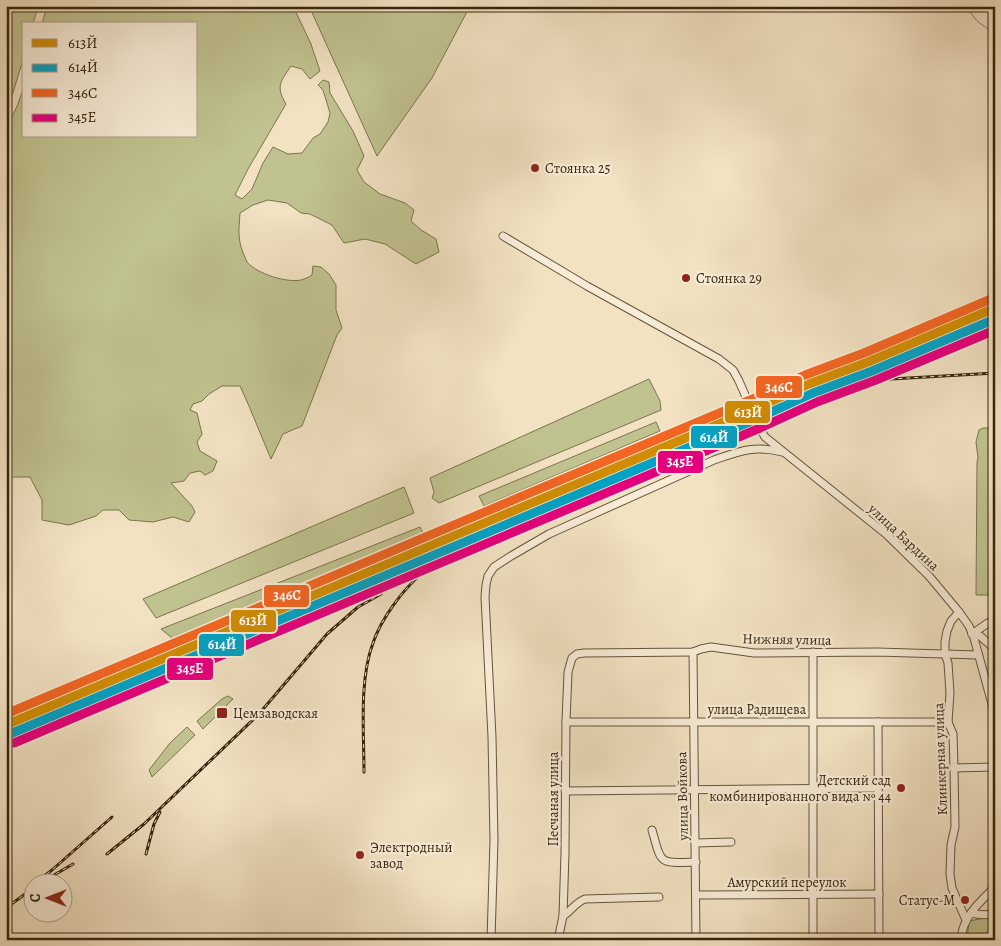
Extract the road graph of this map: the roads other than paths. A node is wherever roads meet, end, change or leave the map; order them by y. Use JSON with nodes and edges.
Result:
{"nodes":[{"id":1,"x":503,"y":236,"type":"dead end"},
{"id":2,"x":784,"y":453,"type":"junction"},
{"id":3,"x":959,"y":612,"type":"junction"},
{"id":4,"x":995,"y":620,"type":"edge"},
{"id":5,"x":972,"y":634,"type":"junction"},
{"id":6,"x":995,"y":650,"type":"edge"},
{"id":7,"x":693,"y":652,"type":"junction"},
{"id":8,"x":813,"y":652,"type":"junction"},
{"id":9,"x":945,"y":654,"type":"junction"},
{"id":10,"x":978,"y":654,"type":"junction"},
{"id":11,"x":572,"y":658,"type":"joint"},
{"id":12,"x":995,"y":715,"type":"edge"},
{"id":13,"x":566,"y":722,"type":"junction"},
{"id":14,"x":694,"y":722,"type":"junction"},
{"id":15,"x":813,"y":722,"type":"junction"},
{"id":16,"x":878,"y":722,"type":"junction"},
{"id":17,"x":948,"y":722,"type":"junction"},
{"id":18,"x":995,"y":767,"type":"edge"},
{"id":19,"x":954,"y":768,"type":"junction"},
{"id":20,"x":813,"y":788,"type":"junction"},
{"id":21,"x":878,"y":788,"type":"junction"},
{"id":22,"x":694,"y":790,"type":"junction"},
{"id":23,"x":565,"y":791,"type":"junction"},
{"id":24,"x":652,"y":830,"type":"dead end"},
{"id":25,"x":731,"y":842,"type":"dead end"},
{"id":26,"x":695,"y":844,"type":"junction"},
{"id":27,"x":696,"y":862,"type":"junction"},
{"id":28,"x":995,"y":887,"type":"edge"},
{"id":29,"x":813,"y":894,"type":"junction"},
{"id":30,"x":878,"y":894,"type":"junction"},
{"id":31,"x":696,"y":895,"type":"junction"},
{"id":32,"x":659,"y":897,"type":"dead end"},
{"id":33,"x":971,"y":913,"type":"junction"},
{"id":34,"x":995,"y":913,"type":"edge"},
{"id":35,"x":563,"y":916,"type":"junction"},
{"id":36,"x":966,"y":920,"type":"junction"},
{"id":37,"x":491,"y":940,"type":"edge"},
{"id":38,"x":558,"y":940,"type":"edge"},
{"id":39,"x":696,"y":940,"type":"edge"},
{"id":40,"x":813,"y":940,"type":"edge"},
{"id":41,"x":879,"y":940,"type":"edge"},
{"id":42,"x":961,"y":940,"type":"edge"}],
"edges":[{"from":1,"to":2,"type":"street","name":"улица Бардина"},
{"from":2,"to":3,"type":"street","name":"улица Бардина"},
{"from":2,"to":37,"type":"street"},
{"from":3,"to":5,"type":"street","name":"улица Бардина"},
{"from":3,"to":9,"type":"street","name":"Клинкерная улица"},
{"from":4,"to":5,"type":"street"},
{"from":5,"to":6,"type":"street","name":"улица Бардина"},
{"from":5,"to":10,"type":"street"},
{"from":7,"to":8,"type":"street","name":"Нижняя улица"},
{"from":7,"to":11,"type":"street","name":"Нижняя улица"},
{"from":7,"to":14,"type":"street","name":"улица Войкова"},
{"from":8,"to":9,"type":"street","name":"Нижняя улица"},
{"from":8,"to":15,"type":"street"},
{"from":9,"to":10,"type":"street","name":"Нижняя улица"},
{"from":9,"to":17,"type":"street","name":"Клинкерная улица"},
{"from":10,"to":12,"type":"street"},
{"from":11,"to":13,"type":"street","name":"Песчаная улица"},
{"from":13,"to":14,"type":"street","name":"улица Радищева"},
{"from":13,"to":23,"type":"street","name":"Песчаная улица"},
{"from":14,"to":15,"type":"street","name":"улица Радищева"},
{"from":14,"to":22,"type":"street","name":"улица Войкова"},
{"from":15,"to":16,"type":"street","name":"улица Радищева"},
{"from":15,"to":20,"type":"street"},
{"from":16,"to":17,"type":"street","name":"улица Радищева"},
{"from":16,"to":21,"type":"street"},
{"from":17,"to":19,"type":"street","name":"Клинкерная улица"},
{"from":18,"to":19,"type":"street"},
{"from":19,"to":36,"type":"street","name":"Клинкерная улица"},
{"from":20,"to":21,"type":"street"},
{"from":20,"to":22,"type":"street"},
{"from":20,"to":29,"type":"street"},
{"from":21,"to":30,"type":"street"},
{"from":22,"to":23,"type":"street"},
{"from":22,"to":26,"type":"street","name":"улица Войкова"},
{"from":23,"to":35,"type":"street","name":"Песчаная улица"},
{"from":24,"to":27,"type":"street"},
{"from":25,"to":26,"type":"street"},
{"from":26,"to":27,"type":"street","name":"улица Войкова"},
{"from":27,"to":31,"type":"street","name":"улица Войкова"},
{"from":28,"to":33,"type":"street"},
{"from":29,"to":30,"type":"street","name":"Амурский переулок"},
{"from":29,"to":31,"type":"street","name":"Амурский переулок"},
{"from":29,"to":40,"type":"street"},
{"from":30,"to":41,"type":"street"},
{"from":31,"to":39,"type":"street","name":"улица Войкова"},
{"from":32,"to":35,"type":"street"},
{"from":33,"to":34,"type":"street"},
{"from":33,"to":36,"type":"street"},
{"from":35,"to":38,"type":"street","name":"Песчаная улица"},
{"from":36,"to":42,"type":"street"}]}
